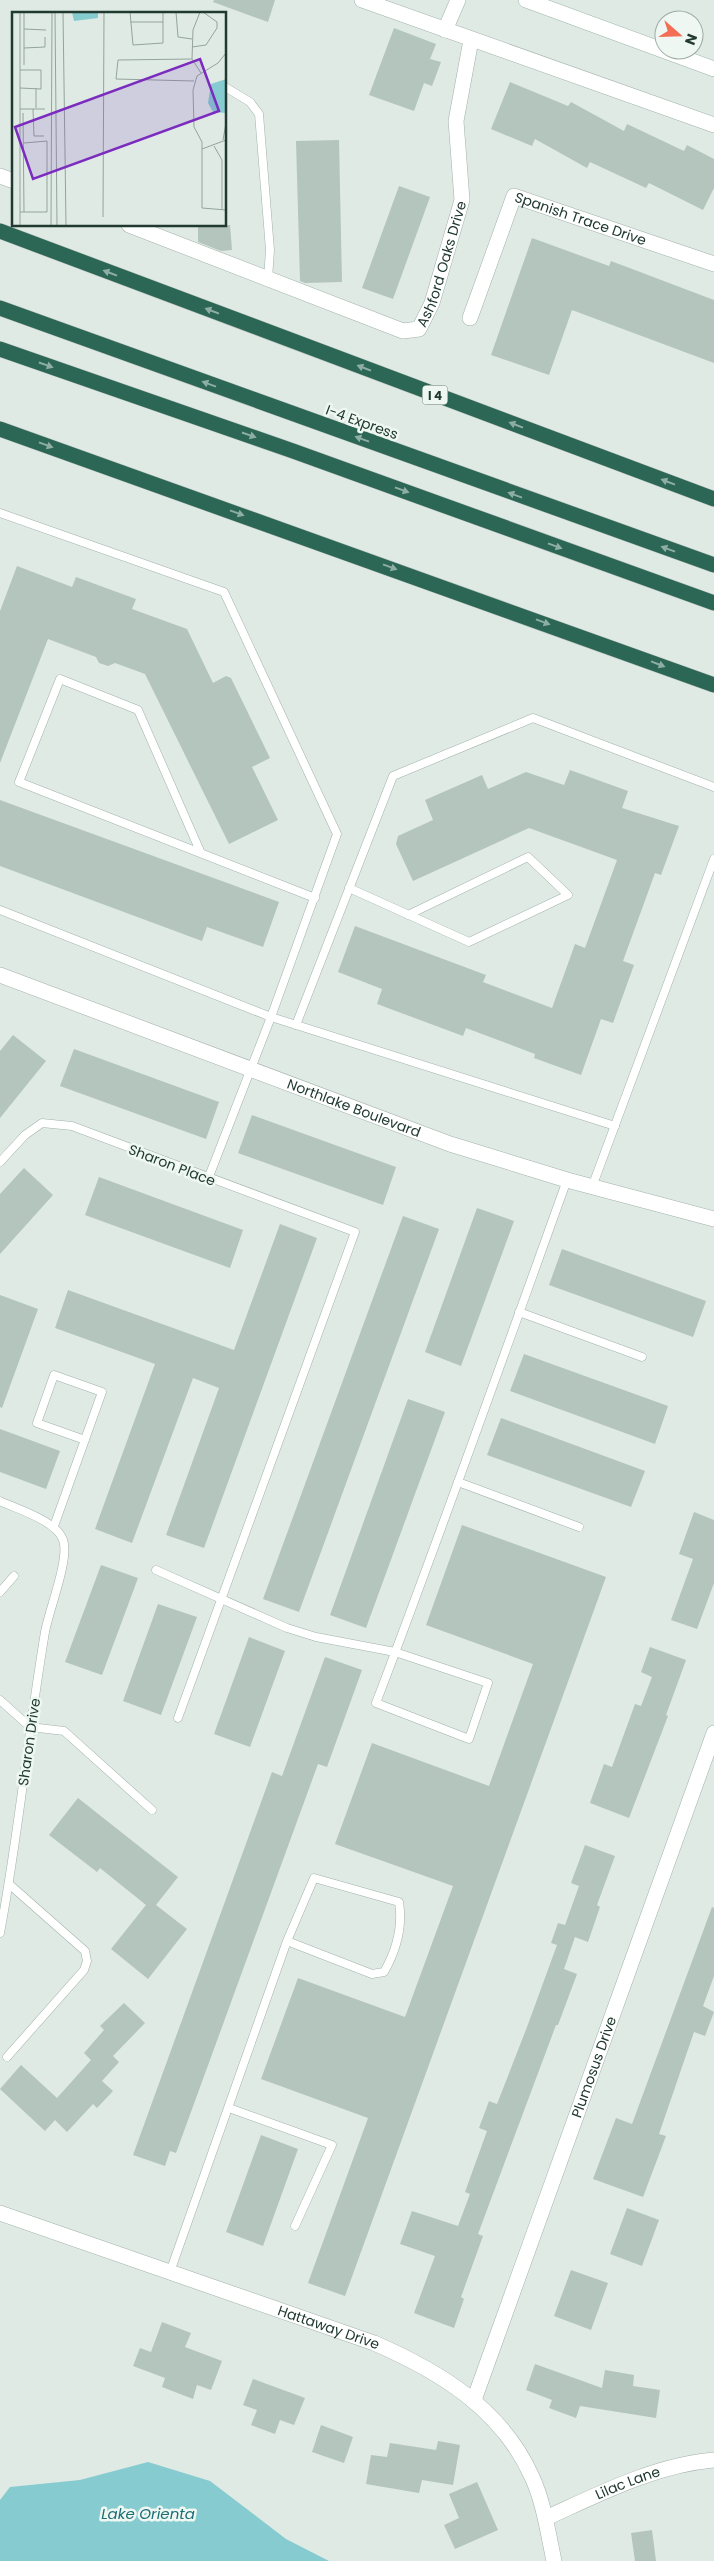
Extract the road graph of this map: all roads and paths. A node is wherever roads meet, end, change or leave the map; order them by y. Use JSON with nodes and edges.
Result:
{"nodes":[{"id":1,"x":362,"y":0,"type":"edge"},
{"id":2,"x":458,"y":0,"type":"edge"},
{"id":3,"x":526,"y":0,"type":"edge"},
{"id":4,"x":445,"y":30,"type":"junction"},
{"id":5,"x":471,"y":40,"type":"junction"},
{"id":6,"x":714,"y":69,"type":"edge"},
{"id":7,"x":226,"y":88,"type":"edge"},
{"id":8,"x":714,"y":125,"type":"edge"},
{"id":9,"x":0,"y":176,"type":"edge"},
{"id":10,"x":12,"y":181,"type":"edge"},
{"id":11,"x":132,"y":226,"type":"edge"},
{"id":12,"x":0,"y":231,"type":"edge"},
{"id":13,"x":714,"y":264,"type":"edge"},
{"id":14,"x":268,"y":279,"type":"junction"},
{"id":15,"x":0,"y":308,"type":"edge"},
{"id":16,"x":470,"y":318,"type":"dead end"},
{"id":17,"x":0,"y":349,"type":"edge"},
{"id":18,"x":0,"y":429,"type":"edge"},
{"id":19,"x":714,"y":499,"type":"edge"},
{"id":20,"x":0,"y":513,"type":"edge"},
{"id":21,"x":714,"y":565,"type":"edge"},
{"id":22,"x":714,"y":603,"type":"edge"},
{"id":23,"x":714,"y":684,"type":"edge"},
{"id":24,"x":714,"y":787,"type":"edge"},
{"id":25,"x":200,"y":851,"type":"junction"},
{"id":26,"x":714,"y":858,"type":"edge"},
{"id":27,"x":349,"y":888,"type":"junction"},
{"id":28,"x":315,"y":898,"type":"junction"},
{"id":29,"x":0,"y":910,"type":"edge"},
{"id":30,"x":408,"y":914,"type":"junction"},
{"id":31,"x":0,"y":975,"type":"edge"},
{"id":32,"x":271,"y":1018,"type":"junction"},
{"id":33,"x":296,"y":1025,"type":"junction"},
{"id":34,"x":249,"y":1070,"type":"junction"},
{"id":35,"x":615,"y":1126,"type":"junction"},
{"id":36,"x":0,"y":1162,"type":"edge"},
{"id":37,"x":208,"y":1179,"type":"junction"},
{"id":38,"x":567,"y":1180,"type":"junction"},
{"id":39,"x":592,"y":1187,"type":"junction"},
{"id":40,"x":714,"y":1219,"type":"edge"},
{"id":41,"x":519,"y":1312,"type":"junction"},
{"id":42,"x":642,"y":1357,"type":"dead end"},
{"id":43,"x":84,"y":1440,"type":"junction"},
{"id":44,"x":458,"y":1482,"type":"junction"},
{"id":45,"x":0,"y":1501,"type":"edge"},
{"id":46,"x":54,"y":1526,"type":"junction"},
{"id":47,"x":579,"y":1527,"type":"dead end"},
{"id":48,"x":156,"y":1570,"type":"dead end"},
{"id":49,"x":14,"y":1576,"type":"dead end"},
{"id":50,"x":0,"y":1592,"type":"edge"},
{"id":51,"x":222,"y":1600,"type":"junction"},
{"id":52,"x":395,"y":1652,"type":"junction"},
{"id":53,"x":0,"y":1700,"type":"edge"},
{"id":54,"x":178,"y":1718,"type":"dead end"},
{"id":55,"x":30,"y":1727,"type":"junction"},
{"id":56,"x":714,"y":1733,"type":"edge"},
{"id":57,"x":152,"y":1810,"type":"dead end"},
{"id":58,"x":9,"y":1884,"type":"junction"},
{"id":59,"x":0,"y":1933,"type":"edge"},
{"id":60,"x":286,"y":1941,"type":"junction"},
{"id":61,"x":7,"y":2057,"type":"dead end"},
{"id":62,"x":229,"y":2108,"type":"junction"},
{"id":63,"x":0,"y":2213,"type":"edge"},
{"id":64,"x":295,"y":2226,"type":"dead end"},
{"id":65,"x":170,"y":2272,"type":"junction"},
{"id":66,"x":474,"y":2400,"type":"junction"},
{"id":67,"x":714,"y":2460,"type":"edge"},
{"id":68,"x":546,"y":2518,"type":"junction"},
{"id":69,"x":554,"y":2561,"type":"edge"}],
"edges":[{"from":1,"to":4,"type":"street"},
{"from":2,"to":4,"type":"street"},
{"from":3,"to":6,"type":"street"},
{"from":4,"to":5,"type":"street"},
{"from":5,"to":8,"type":"street"},
{"from":5,"to":14,"type":"street","name":"Ashford Oaks Drive"},
{"from":7,"to":14,"type":"lane"},
{"from":9,"to":10,"type":"street"},
{"from":11,"to":14,"type":"street","name":"Ashford Oaks Drive"},
{"from":19,"to":12,"type":"highway","number":"I 4","one_way":true},
{"from":13,"to":16,"type":"street","name":"Spanish Trace Drive"},
{"from":21,"to":15,"type":"highway","name":"I-4 Express","one_way":true},
{"from":17,"to":22,"type":"highway","one_way":true},
{"from":18,"to":23,"type":"highway","one_way":true},
{"from":20,"to":28,"type":"lane"},
{"from":24,"to":27,"type":"lane"},
{"from":25,"to":25,"type":"lane"},
{"from":25,"to":28,"type":"lane"},
{"from":26,"to":35,"type":"lane"},
{"from":27,"to":30,"type":"lane"},
{"from":27,"to":33,"type":"lane"},
{"from":28,"to":32,"type":"lane"},
{"from":29,"to":32,"type":"lane"},
{"from":30,"to":30,"type":"lane"},
{"from":31,"to":34,"type":"street","name":"Northlake Boulevard"},
{"from":32,"to":33,"type":"lane"},
{"from":32,"to":34,"type":"lane"},
{"from":33,"to":35,"type":"lane"},
{"from":34,"to":37,"type":"lane"},
{"from":34,"to":38,"type":"street","name":"Northlake Boulevard"},
{"from":35,"to":39,"type":"lane"},
{"from":36,"to":37,"type":"lane","name":"Sharon Place"},
{"from":37,"to":51,"type":"lane","name":"Sharon Place"},
{"from":38,"to":39,"type":"street","name":"Northlake Boulevard"},
{"from":38,"to":41,"type":"lane"},
{"from":39,"to":40,"type":"street","name":"Northlake Boulevard"},
{"from":41,"to":42,"type":"lane"},
{"from":41,"to":44,"type":"lane"},
{"from":43,"to":43,"type":"lane"},
{"from":43,"to":46,"type":"lane"},
{"from":44,"to":47,"type":"lane"},
{"from":44,"to":52,"type":"lane"},
{"from":45,"to":46,"type":"lane"},
{"from":46,"to":55,"type":"lane","name":"Sharon Drive"},
{"from":48,"to":51,"type":"lane"},
{"from":49,"to":50,"type":"lane"},
{"from":51,"to":52,"type":"lane"},
{"from":51,"to":54,"type":"lane"},
{"from":52,"to":52,"type":"lane"},
{"from":53,"to":55,"type":"lane"},
{"from":55,"to":57,"type":"lane"},
{"from":55,"to":58,"type":"lane","name":"Sharon Drive"},
{"from":56,"to":66,"type":"street","name":"Plumosus Drive"},
{"from":58,"to":59,"type":"lane","name":"Sharon Drive"},
{"from":58,"to":61,"type":"lane"},
{"from":60,"to":60,"type":"lane"},
{"from":60,"to":62,"type":"lane"},
{"from":62,"to":64,"type":"lane"},
{"from":62,"to":65,"type":"lane"},
{"from":63,"to":65,"type":"street","name":"Hattaway Drive"},
{"from":65,"to":66,"type":"street","name":"Hattaway Drive"},
{"from":66,"to":68,"type":"street","name":"Hattaway Drive"},
{"from":67,"to":68,"type":"street","name":"Lilac Lane"},
{"from":68,"to":69,"type":"street","name":"Hattaway Drive"}]}
